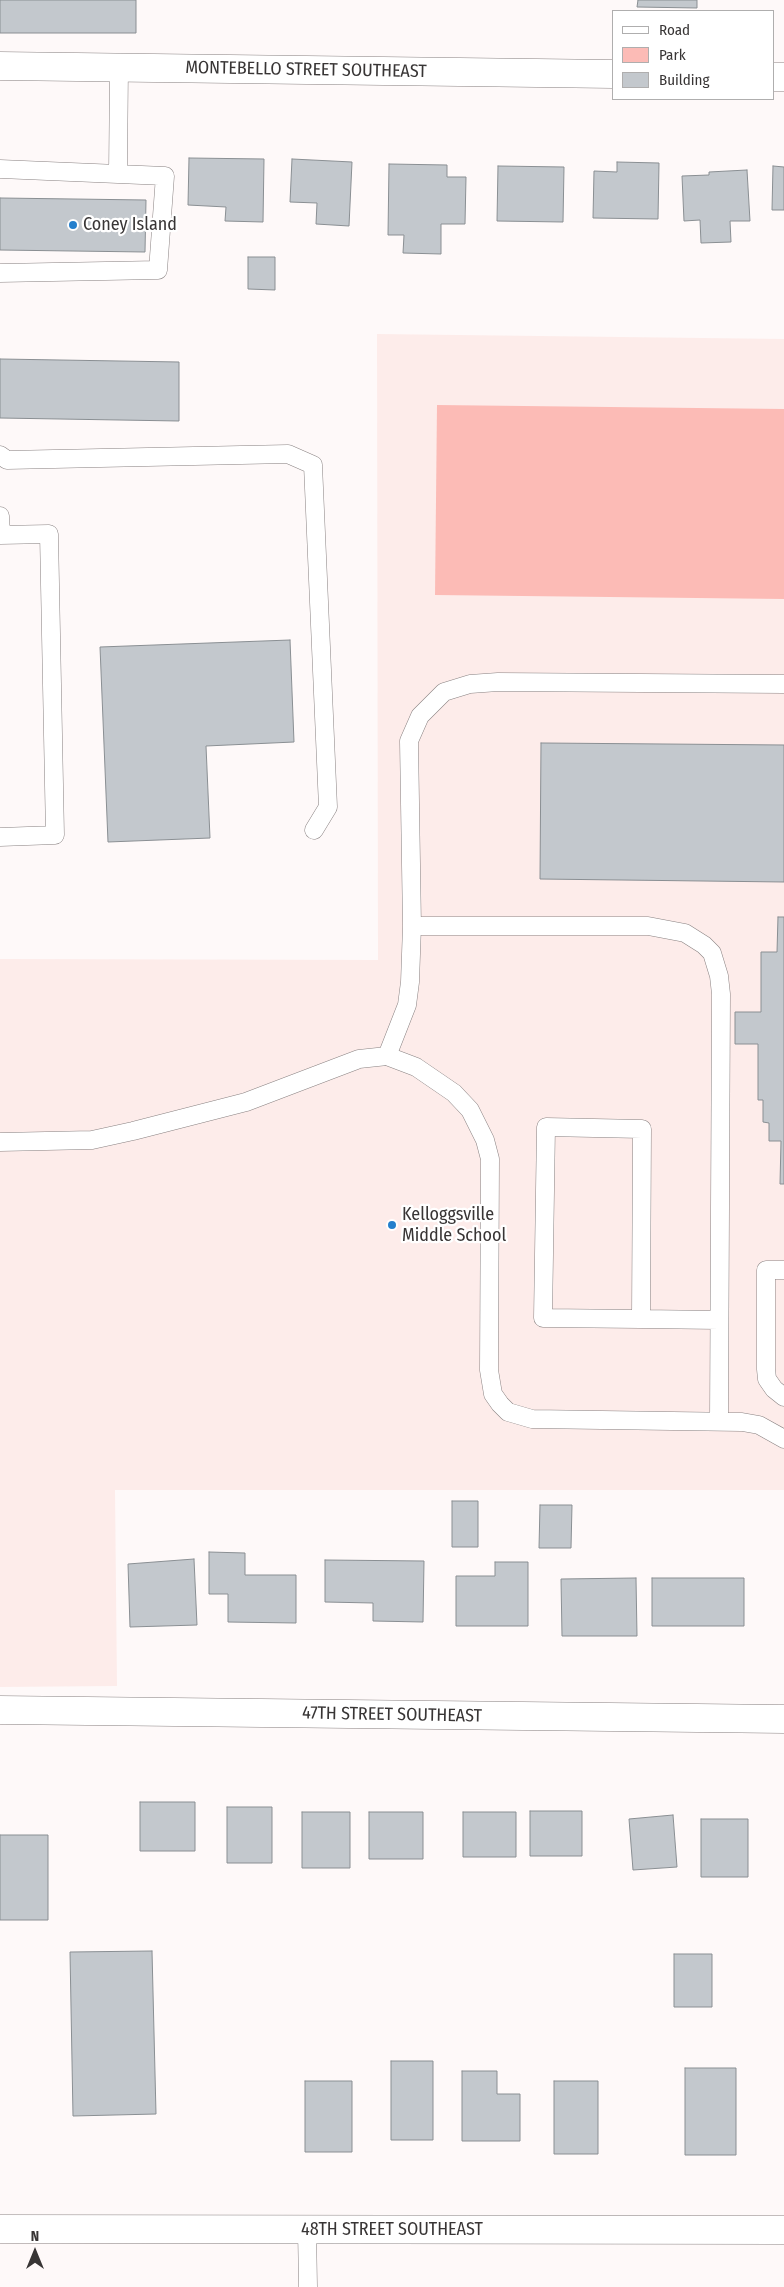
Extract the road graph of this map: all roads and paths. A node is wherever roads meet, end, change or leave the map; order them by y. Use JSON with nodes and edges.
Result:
{"nodes":[{"id":1,"x":0,"y":66,"type":"edge"},
{"id":2,"x":119,"y":67,"type":"junction"},
{"id":3,"x":612,"y":74,"type":"edge"},
{"id":4,"x":0,"y":169,"type":"edge"},
{"id":5,"x":118,"y":174,"type":"junction"},
{"id":6,"x":0,"y":273,"type":"edge"},
{"id":7,"x":0,"y":455,"type":"edge"},
{"id":8,"x":0,"y":516,"type":"edge"},
{"id":9,"x":0,"y":535,"type":"edge"},
{"id":10,"x":784,"y":684,"type":"edge"},
{"id":11,"x":314,"y":830,"type":"dead end"},
{"id":12,"x":0,"y":837,"type":"edge"},
{"id":13,"x":412,"y":926,"type":"junction"},
{"id":14,"x":386,"y":1056,"type":"junction"},
{"id":15,"x":0,"y":1142,"type":"edge"},
{"id":16,"x":784,"y":1270,"type":"edge"},
{"id":17,"x":641,"y":1319,"type":"junction"},
{"id":18,"x":719,"y":1320,"type":"junction"},
{"id":19,"x":784,"y":1397,"type":"edge"},
{"id":20,"x":719,"y":1421,"type":"junction"},
{"id":21,"x":784,"y":1439,"type":"edge"},
{"id":22,"x":0,"y":1710,"type":"edge"},
{"id":23,"x":784,"y":1720,"type":"edge"},
{"id":24,"x":0,"y":2228,"type":"edge"},
{"id":25,"x":307,"y":2229,"type":"junction"},
{"id":26,"x":784,"y":2230,"type":"edge"},
{"id":27,"x":308,"y":2287,"type":"edge"}],
"edges":[{"from":1,"to":2,"type":"street","name":"MONTEBELLO STREET SOUTHEAST"},
{"from":2,"to":3,"type":"street","name":"MONTEBELLO STREET SOUTHEAST"},
{"from":2,"to":5,"type":"lane"},
{"from":4,"to":5,"type":"lane"},
{"from":5,"to":6,"type":"lane"},
{"from":7,"to":11,"type":"lane"},
{"from":8,"to":9,"type":"lane"},
{"from":9,"to":12,"type":"lane"},
{"from":10,"to":13,"type":"lane"},
{"from":13,"to":14,"type":"lane"},
{"from":13,"to":18,"type":"lane"},
{"from":14,"to":15,"type":"lane"},
{"from":14,"to":20,"type":"lane"},
{"from":16,"to":19,"type":"lane"},
{"from":17,"to":17,"type":"lane"},
{"from":17,"to":18,"type":"lane"},
{"from":18,"to":20,"type":"lane"},
{"from":20,"to":21,"type":"lane"},
{"from":22,"to":23,"type":"street","name":"47TH STREET SOUTHEAST"},
{"from":24,"to":25,"type":"street","name":"48TH STREET SOUTHEAST"},
{"from":25,"to":26,"type":"street","name":"48TH STREET SOUTHEAST"},
{"from":25,"to":27,"type":"lane"}]}
